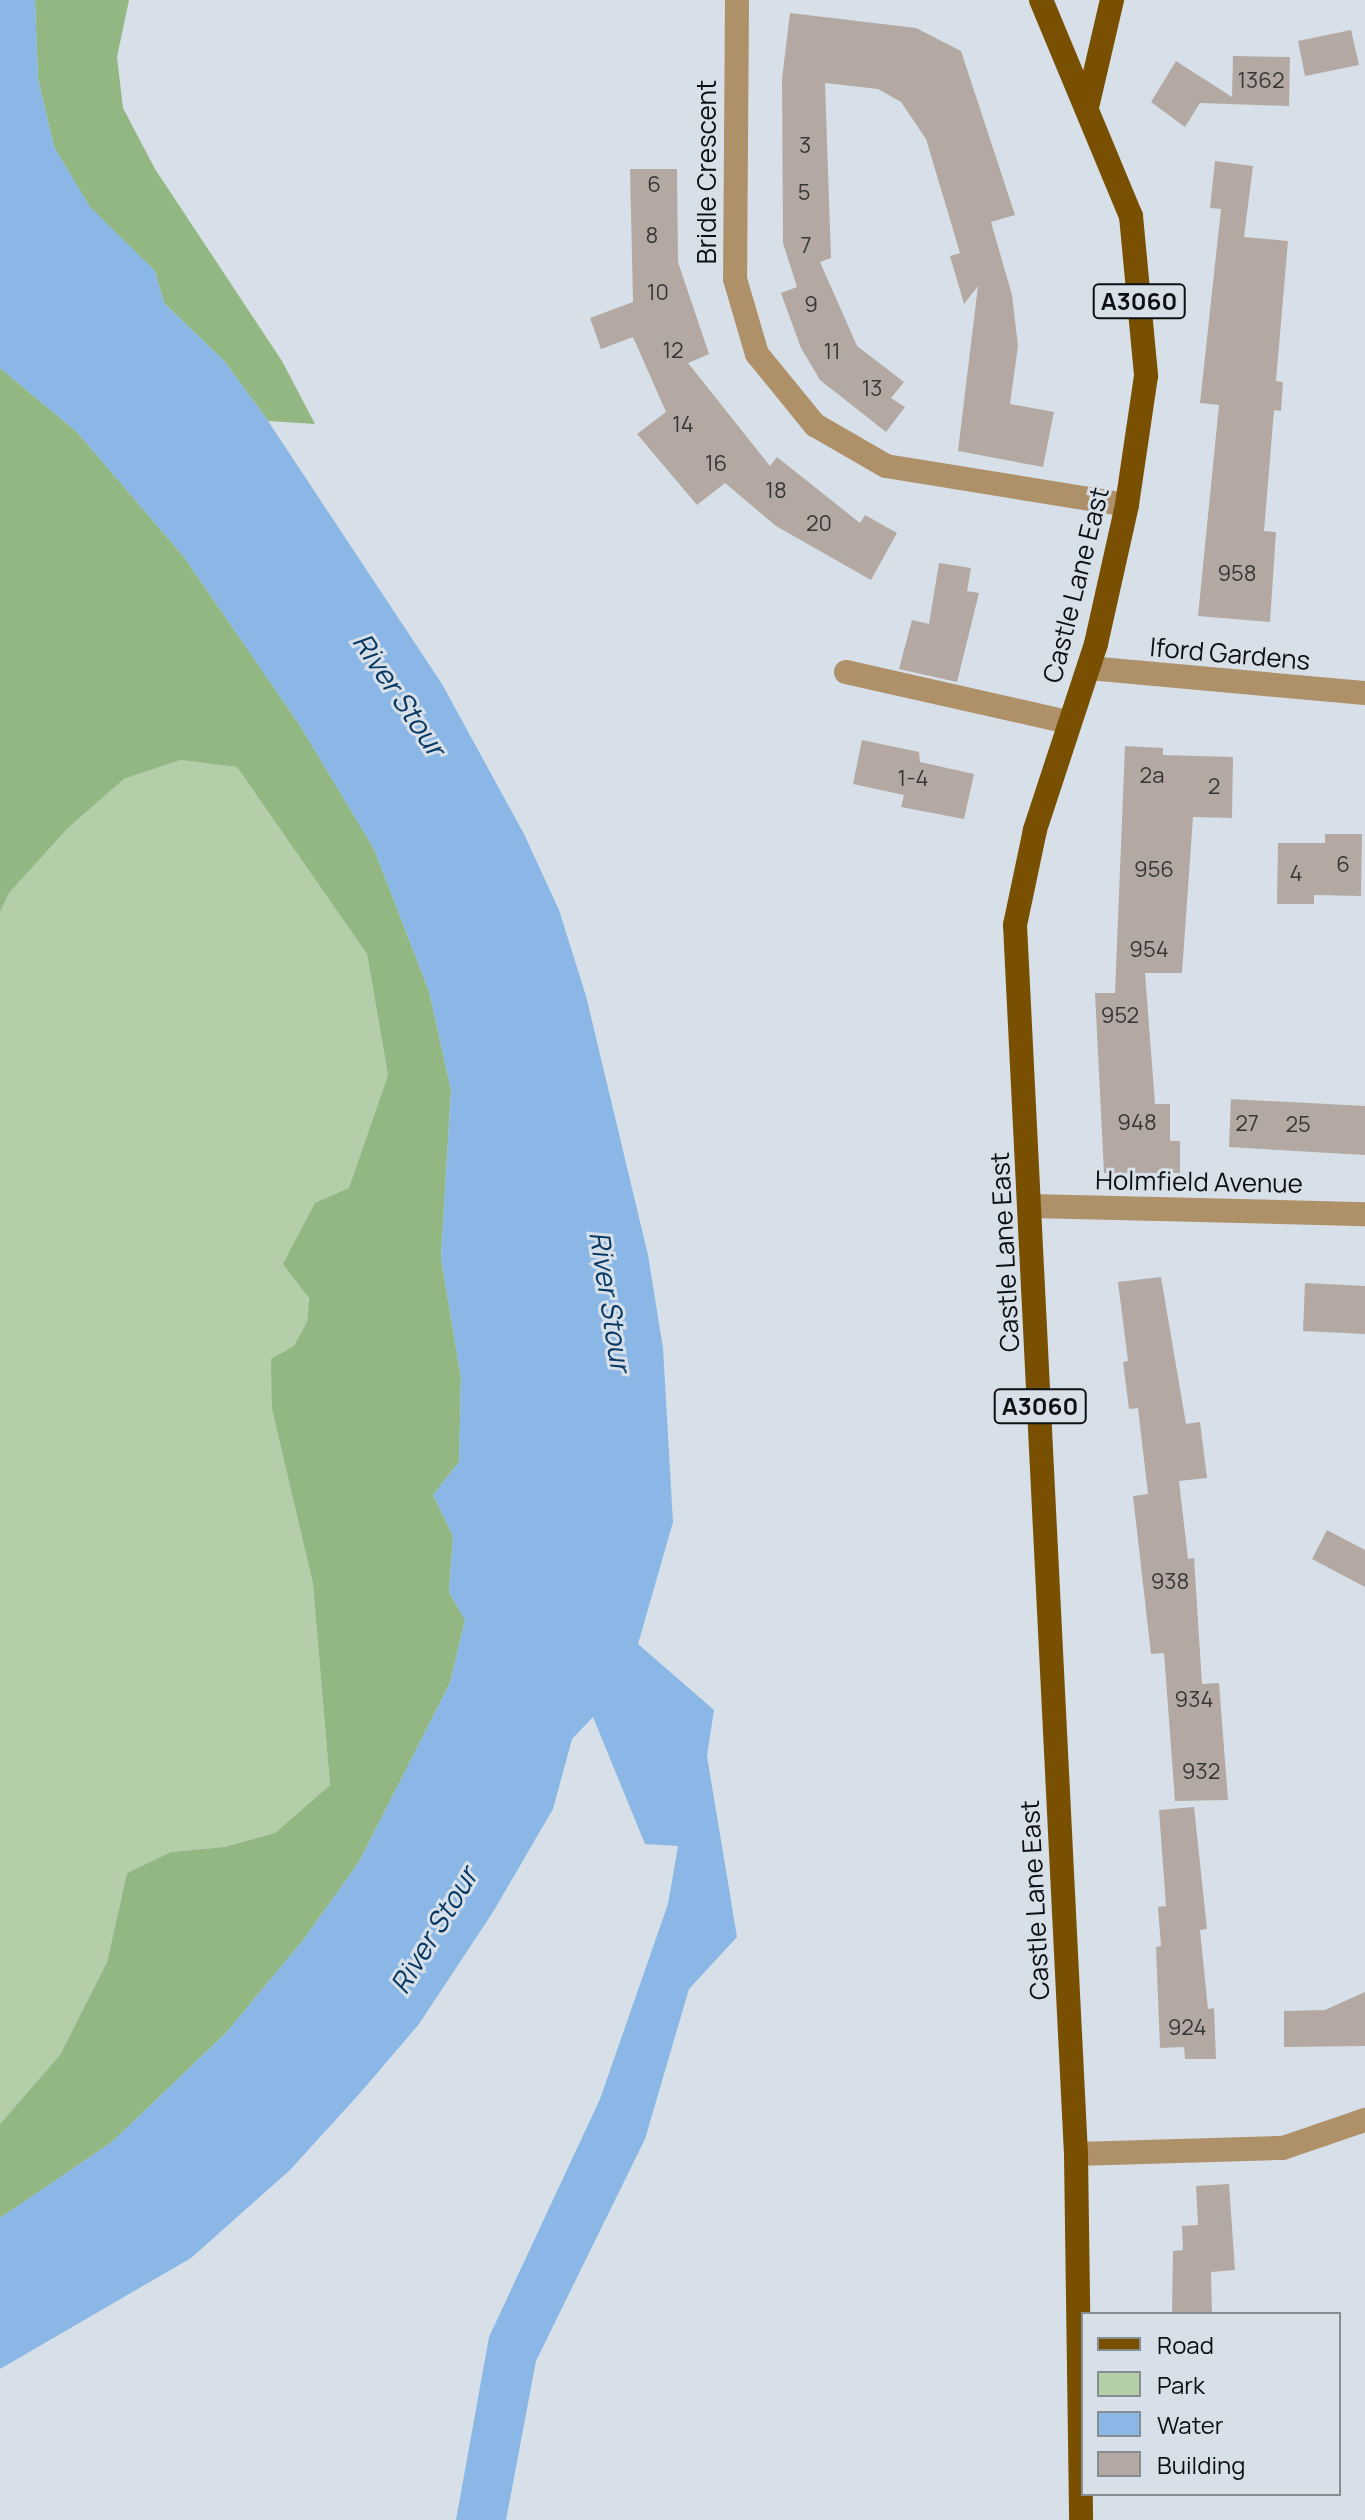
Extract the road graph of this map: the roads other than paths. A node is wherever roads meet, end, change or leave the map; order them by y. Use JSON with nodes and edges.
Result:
{"nodes":[{"id":1,"x":737,"y":0,"type":"edge"},
{"id":2,"x":1041,"y":0,"type":"edge"},
{"id":3,"x":1112,"y":0,"type":"edge"},
{"id":4,"x":1088,"y":103,"type":"junction"},
{"id":5,"x":1127,"y":505,"type":"junction"},
{"id":6,"x":1089,"y":668,"type":"junction"},
{"id":7,"x":846,"y":672,"type":"dead end"},
{"id":8,"x":1365,"y":693,"type":"edge"},
{"id":9,"x":1068,"y":722,"type":"junction"},
{"id":10,"x":1032,"y":1206,"type":"junction"},
{"id":11,"x":1365,"y":1214,"type":"edge"},
{"id":12,"x":1365,"y":2120,"type":"edge"},
{"id":13,"x":1076,"y":2154,"type":"junction"},
{"id":14,"x":1081,"y":2520,"type":"edge"}],
"edges":[{"from":1,"to":5,"type":"street","name":"Bridle Crescent"},
{"from":2,"to":4,"type":"main road","name":"Castle Lane East","number":"A3060"},
{"from":3,"to":4,"type":"main road"},
{"from":4,"to":5,"type":"main road","name":"Castle Lane East","number":"A3060"},
{"from":5,"to":6,"type":"main road","name":"Castle Lane East","number":"A3060"},
{"from":6,"to":8,"type":"street","name":"Iford Gardens"},
{"from":6,"to":9,"type":"main road","name":"Castle Lane East","number":"A3060"},
{"from":7,"to":9,"type":"street"},
{"from":9,"to":10,"type":"main road","name":"Castle Lane East","number":"A3060"},
{"from":10,"to":11,"type":"street","name":"Holmfield Avenue"},
{"from":10,"to":13,"type":"main road","name":"Castle Lane East","number":"A3060"},
{"from":12,"to":13,"type":"street"},
{"from":13,"to":14,"type":"main road","name":"Castle Lane East","number":"A3060"}]}
